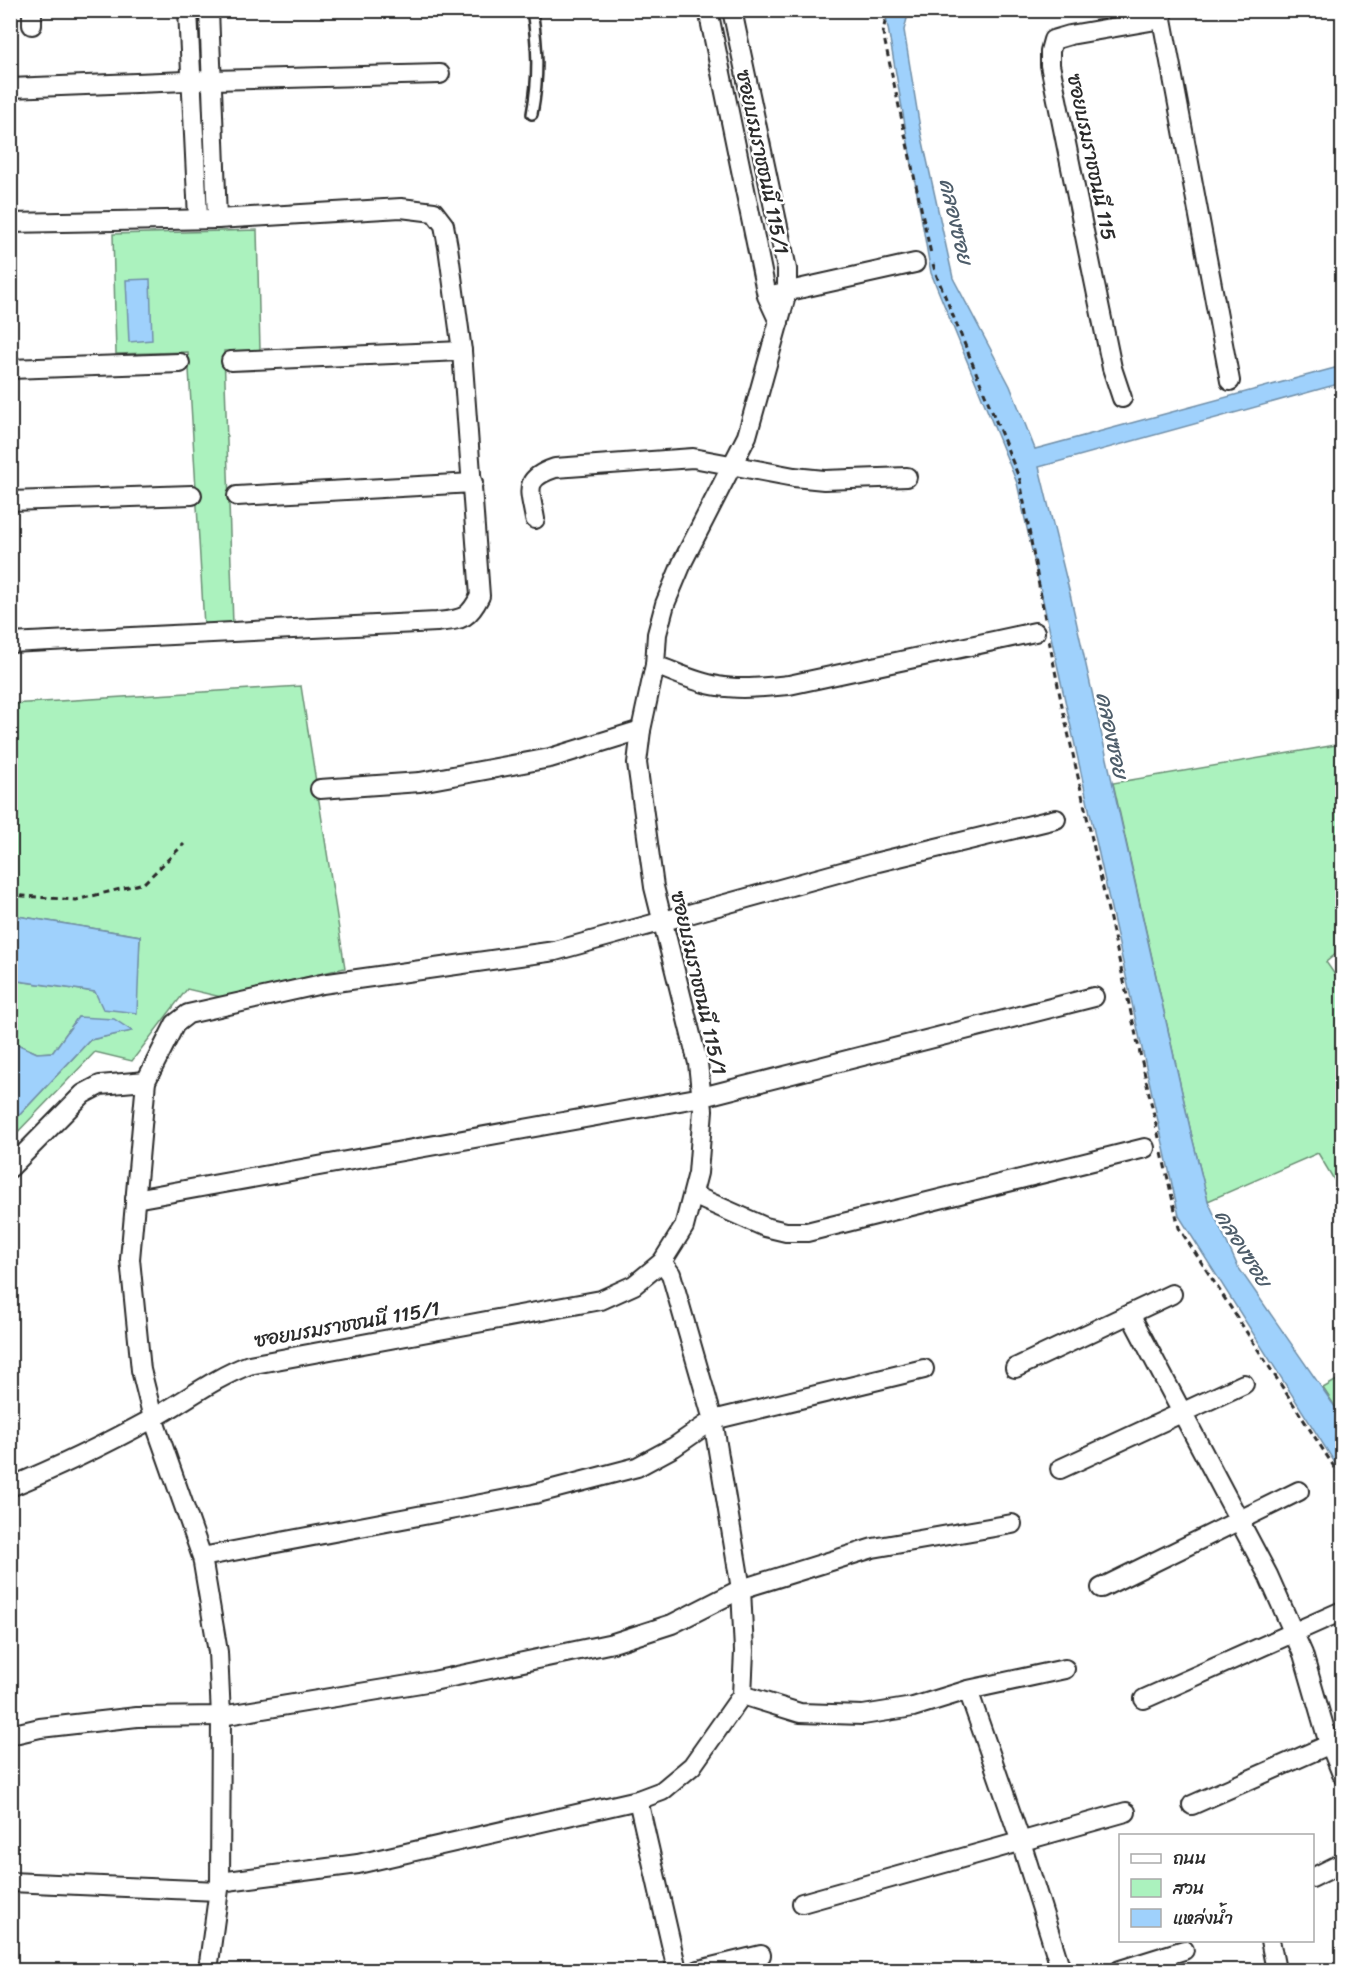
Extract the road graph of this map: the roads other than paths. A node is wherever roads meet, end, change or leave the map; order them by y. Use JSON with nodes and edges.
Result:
{"nodes":[{"id":1,"x":188,"y":10,"type":"edge"},
{"id":2,"x":209,"y":10,"type":"edge"},
{"id":3,"x":532,"y":10,"type":"edge"},
{"id":4,"x":708,"y":10,"type":"edge"},
{"id":5,"x":732,"y":10,"type":"edge"},
{"id":6,"x":1161,"y":15,"type":"edge"},
{"id":7,"x":742,"y":61,"type":"junction"},
{"id":8,"x":719,"y":66,"type":"junction"},
{"id":9,"x":440,"y":74,"type":"dead end"},
{"id":10,"x":191,"y":80,"type":"junction"},
{"id":11,"x":212,"y":80,"type":"junction"},
{"id":12,"x":10,"y":88,"type":"edge"},
{"id":13,"x":532,"y":114,"type":"dead end"},
{"id":14,"x":769,"y":188,"type":"junction"},
{"id":15,"x":746,"y":194,"type":"junction"},
{"id":16,"x":198,"y":218,"type":"junction"},
{"id":17,"x":217,"y":219,"type":"junction"},
{"id":18,"x":10,"y":223,"type":"edge"},
{"id":19,"x":915,"y":263,"type":"dead end"},
{"id":20,"x":787,"y":292,"type":"junction"},
{"id":21,"x":767,"y":296,"type":"junction"},
{"id":22,"x":778,"y":322,"type":"junction"},
{"id":23,"x":462,"y":351,"type":"junction"},
{"id":24,"x":231,"y":361,"type":"dead end"},
{"id":25,"x":180,"y":363,"type":"dead end"},
{"id":26,"x":10,"y":369,"type":"edge"},
{"id":27,"x":1230,"y":381,"type":"dead end"},
{"id":28,"x":1122,"y":398,"type":"dead end"},
{"id":29,"x":733,"y":465,"type":"junction"},
{"id":30,"x":907,"y":477,"type":"dead end"},
{"id":31,"x":473,"y":483,"type":"junction"},
{"id":32,"x":192,"y":495,"type":"dead end"},
{"id":33,"x":237,"y":495,"type":"dead end"},
{"id":34,"x":10,"y":501,"type":"edge"},
{"id":35,"x":535,"y":519,"type":"dead end"},
{"id":36,"x":1043,"y":628,"type":"road end"},
{"id":37,"x":10,"y":643,"type":"edge"},
{"id":38,"x":655,"y":665,"type":"junction"},
{"id":39,"x":641,"y":730,"type":"junction"},
{"id":40,"x":320,"y":789,"type":"dead end"},
{"id":41,"x":1056,"y":819,"type":"dead end"},
{"id":42,"x":662,"y":921,"type":"junction"},
{"id":43,"x":1094,"y":997,"type":"dead end"},
{"id":44,"x":146,"y":1081,"type":"junction"},
{"id":45,"x":702,"y":1097,"type":"junction"},
{"id":46,"x":1145,"y":1148,"type":"dead end"},
{"id":47,"x":10,"y":1168,"type":"edge"},
{"id":48,"x":693,"y":1195,"type":"junction"},
{"id":49,"x":135,"y":1199,"type":"junction"},
{"id":50,"x":662,"y":1262,"type":"junction"},
{"id":51,"x":1172,"y":1294,"type":"dead end"},
{"id":52,"x":1130,"y":1314,"type":"junction"},
{"id":53,"x":1015,"y":1368,"type":"dead end"},
{"id":54,"x":924,"y":1369,"type":"dead end"},
{"id":55,"x":1244,"y":1384,"type":"dead end"},
{"id":56,"x":1182,"y":1413,"type":"junction"},
{"id":57,"x":153,"y":1418,"type":"junction"},
{"id":58,"x":713,"y":1420,"type":"junction"},
{"id":59,"x":1060,"y":1469,"type":"dead end"},
{"id":60,"x":10,"y":1486,"type":"edge"},
{"id":61,"x":1299,"y":1491,"type":"dead end"},
{"id":62,"x":1239,"y":1520,"type":"junction"},
{"id":63,"x":1012,"y":1524,"type":"dead end"},
{"id":64,"x":202,"y":1557,"type":"junction"},
{"id":65,"x":1101,"y":1588,"type":"dead end"},
{"id":66,"x":741,"y":1589,"type":"junction"},
{"id":67,"x":1342,"y":1611,"type":"edge"},
{"id":68,"x":1293,"y":1633,"type":"junction"},
{"id":69,"x":1065,"y":1669,"type":"dead end"},
{"id":70,"x":968,"y":1690,"type":"junction"},
{"id":71,"x":742,"y":1695,"type":"junction"},
{"id":72,"x":1144,"y":1699,"type":"dead end"},
{"id":73,"x":221,"y":1716,"type":"junction"},
{"id":74,"x":10,"y":1735,"type":"edge"},
{"id":75,"x":1336,"y":1742,"type":"edge"},
{"id":76,"x":1342,"y":1774,"type":"edge"},
{"id":77,"x":638,"y":1800,"type":"junction"},
{"id":78,"x":1192,"y":1805,"type":"dead end"},
{"id":79,"x":1126,"y":1812,"type":"dead end"},
{"id":80,"x":1021,"y":1842,"type":"junction"},
{"id":81,"x":1342,"y":1863,"type":"edge"},
{"id":82,"x":1314,"y":1877,"type":"edge"},
{"id":83,"x":10,"y":1882,"type":"edge"},
{"id":84,"x":219,"y":1887,"type":"junction"},
{"id":85,"x":802,"y":1903,"type":"dead end"},
{"id":86,"x":1270,"y":1942,"type":"edge"},
{"id":87,"x":1184,"y":1950,"type":"dead end"},
{"id":88,"x":761,"y":1955,"type":"dead end"},
{"id":89,"x":208,"y":1971,"type":"edge"},
{"id":90,"x":677,"y":1971,"type":"edge"},
{"id":91,"x":699,"y":1971,"type":"edge"},
{"id":92,"x":1060,"y":1971,"type":"edge"},
{"id":93,"x":1120,"y":1971,"type":"edge"},
{"id":94,"x":1276,"y":1971,"type":"edge"}],
"edges":[{"from":1,"to":10,"type":"street"},
{"from":2,"to":11,"type":"street"},
{"from":3,"to":13,"type":"lane"},
{"from":4,"to":8,"type":"street","name":"ซอยบรมราชชนนี 115/1"},
{"from":5,"to":7,"type":"street","name":"ซอยบรมราชชนนี 115/1"},
{"from":6,"to":27,"type":"street"},
{"from":6,"to":28,"type":"street","name":"ซอยบรมราชชนนี 115"},
{"from":7,"to":8,"type":"street"},
{"from":7,"to":14,"type":"street","name":"ซอยบรมราชชนนี 115/1"},
{"from":8,"to":15,"type":"street","name":"ซอยบรมราชชนนี 115/1"},
{"from":9,"to":11,"type":"street"},
{"from":10,"to":11,"type":"street"},
{"from":10,"to":12,"type":"street"},
{"from":10,"to":16,"type":"street"},
{"from":11,"to":17,"type":"street"},
{"from":14,"to":15,"type":"street"},
{"from":14,"to":20,"type":"street","name":"ซอยบรมราชชนนี 115/1"},
{"from":15,"to":21,"type":"street","name":"ซอยบรมราชชนนี 115/1"},
{"from":16,"to":17,"type":"street"},
{"from":16,"to":18,"type":"street"},
{"from":17,"to":23,"type":"street"},
{"from":19,"to":20,"type":"street"},
{"from":20,"to":21,"type":"street"},
{"from":20,"to":22,"type":"street","name":"ซอยบรมราชชนนี 115/1"},
{"from":21,"to":22,"type":"street","name":"ซอยบรมราชชนนี 115/1"},
{"from":22,"to":29,"type":"street","name":"ซอยบรมราชชนนี 115/1"},
{"from":23,"to":24,"type":"street"},
{"from":23,"to":31,"type":"street"},
{"from":25,"to":26,"type":"street"},
{"from":29,"to":30,"type":"street"},
{"from":29,"to":35,"type":"street"},
{"from":29,"to":38,"type":"street","name":"ซอยบรมราชชนนี 115/1"},
{"from":31,"to":33,"type":"street"},
{"from":31,"to":37,"type":"street"},
{"from":32,"to":34,"type":"street"},
{"from":36,"to":38,"type":"street"},
{"from":38,"to":39,"type":"street","name":"ซอยบรมราชชนนี 115/1"},
{"from":39,"to":40,"type":"street"},
{"from":39,"to":42,"type":"street","name":"ซอยบรมราชชนนี 115/1"},
{"from":41,"to":42,"type":"street"},
{"from":42,"to":44,"type":"street"},
{"from":42,"to":45,"type":"street","name":"ซอยบรมราชชนนี 115/1"},
{"from":43,"to":45,"type":"street"},
{"from":44,"to":47,"type":"street"},
{"from":44,"to":49,"type":"street"},
{"from":45,"to":48,"type":"street","name":"ซอยบรมราชชนนี 115/1"},
{"from":45,"to":49,"type":"street"},
{"from":46,"to":48,"type":"street"},
{"from":48,"to":50,"type":"street","name":"ซอยบรมราชชนนี 115/1"},
{"from":49,"to":57,"type":"street"},
{"from":50,"to":57,"type":"street","name":"ซอยบรมราชชนนี 115/1"},
{"from":50,"to":58,"type":"street"},
{"from":51,"to":52,"type":"street"},
{"from":52,"to":53,"type":"street"},
{"from":52,"to":56,"type":"street"},
{"from":54,"to":58,"type":"street"},
{"from":55,"to":56,"type":"street"},
{"from":56,"to":59,"type":"street"},
{"from":56,"to":62,"type":"street"},
{"from":57,"to":60,"type":"street","name":"ซอยบรมราชชนนี 115/1"},
{"from":57,"to":64,"type":"street"},
{"from":58,"to":64,"type":"street"},
{"from":58,"to":66,"type":"street"},
{"from":61,"to":62,"type":"street"},
{"from":62,"to":65,"type":"street"},
{"from":62,"to":68,"type":"street"},
{"from":63,"to":66,"type":"street"},
{"from":64,"to":73,"type":"street"},
{"from":66,"to":71,"type":"street"},
{"from":66,"to":73,"type":"street"},
{"from":67,"to":68,"type":"street"},
{"from":68,"to":72,"type":"street"},
{"from":68,"to":75,"type":"street"},
{"from":69,"to":70,"type":"street"},
{"from":70,"to":71,"type":"street"},
{"from":70,"to":80,"type":"street"},
{"from":71,"to":77,"type":"street"},
{"from":73,"to":74,"type":"street"},
{"from":73,"to":84,"type":"street"},
{"from":75,"to":76,"type":"street"},
{"from":75,"to":78,"type":"street"},
{"from":77,"to":84,"type":"street"},
{"from":77,"to":90,"type":"street"},
{"from":79,"to":80,"type":"street"},
{"from":80,"to":85,"type":"street"},
{"from":80,"to":92,"type":"street"},
{"from":81,"to":82,"type":"street"},
{"from":83,"to":84,"type":"street"},
{"from":84,"to":89,"type":"street"},
{"from":86,"to":94,"type":"street"},
{"from":87,"to":93,"type":"street"},
{"from":88,"to":91,"type":"street"}]}
